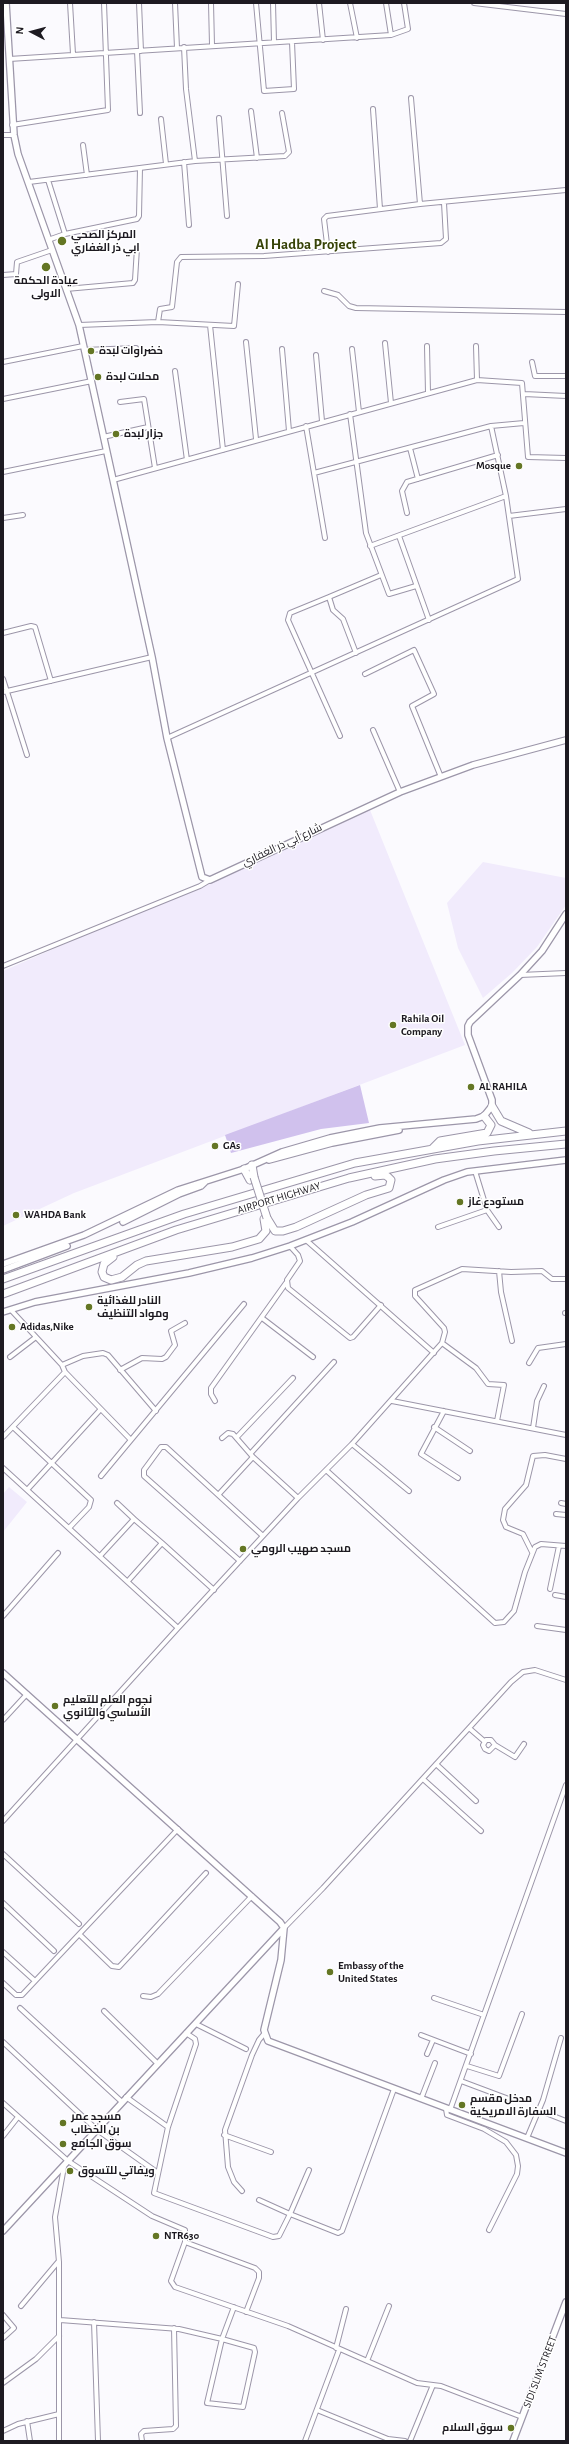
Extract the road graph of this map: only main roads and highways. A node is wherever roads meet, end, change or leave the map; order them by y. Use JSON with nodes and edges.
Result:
{"nodes":[{"id":1,"x":492,"y":1106,"type":"road end"},
{"id":2,"x":484,"y":1116,"type":"road end"},
{"id":3,"x":566,"y":1131,"type":"edge"},
{"id":4,"x":532,"y":1134,"type":"junction"},
{"id":5,"x":566,"y":1144,"type":"edge"},
{"id":6,"x":432,"y":1149,"type":"junction"},
{"id":7,"x":252,"y":1166,"type":"road end"},
{"id":8,"x":244,"y":1169,"type":"road end"},
{"id":9,"x":252,"y":1178,"type":"junction"},
{"id":10,"x":304,"y":1190,"type":"junction"},
{"id":11,"x":266,"y":1218,"type":"junction"},
{"id":12,"x":121,"y":1252,"type":"junction"},
{"id":13,"x":122,"y":1277,"type":"junction"},
{"id":14,"x":3,"y":1279,"type":"edge"},
{"id":15,"x":123,"y":1285,"type":"road end"},
{"id":16,"x":3,"y":1294,"type":"edge"}],
"edges":[{"from":1,"to":4,"type":"highway"},
{"from":2,"to":6,"type":"highway"},
{"from":3,"to":4,"type":"highway","name":"AIRPORT HIGHWAY"},
{"from":4,"to":6,"type":"highway","name":"AIRPORT HIGHWAY"},
{"from":5,"to":10,"type":"highway","name":"AIRPORT HIGHWAY"},
{"from":6,"to":14,"type":"highway","name":"AIRPORT HIGHWAY"},
{"from":7,"to":9,"type":"highway"},
{"from":8,"to":9,"type":"highway"},
{"from":9,"to":11,"type":"highway","bridge":true},
{"from":10,"to":11,"type":"highway"},
{"from":10,"to":12,"type":"highway","name":"AIRPORT HIGHWAY"},
{"from":11,"to":13,"type":"highway"},
{"from":12,"to":13,"type":"highway"},
{"from":12,"to":16,"type":"highway","name":"AIRPORT HIGHWAY"},
{"from":13,"to":15,"type":"highway"}]}
